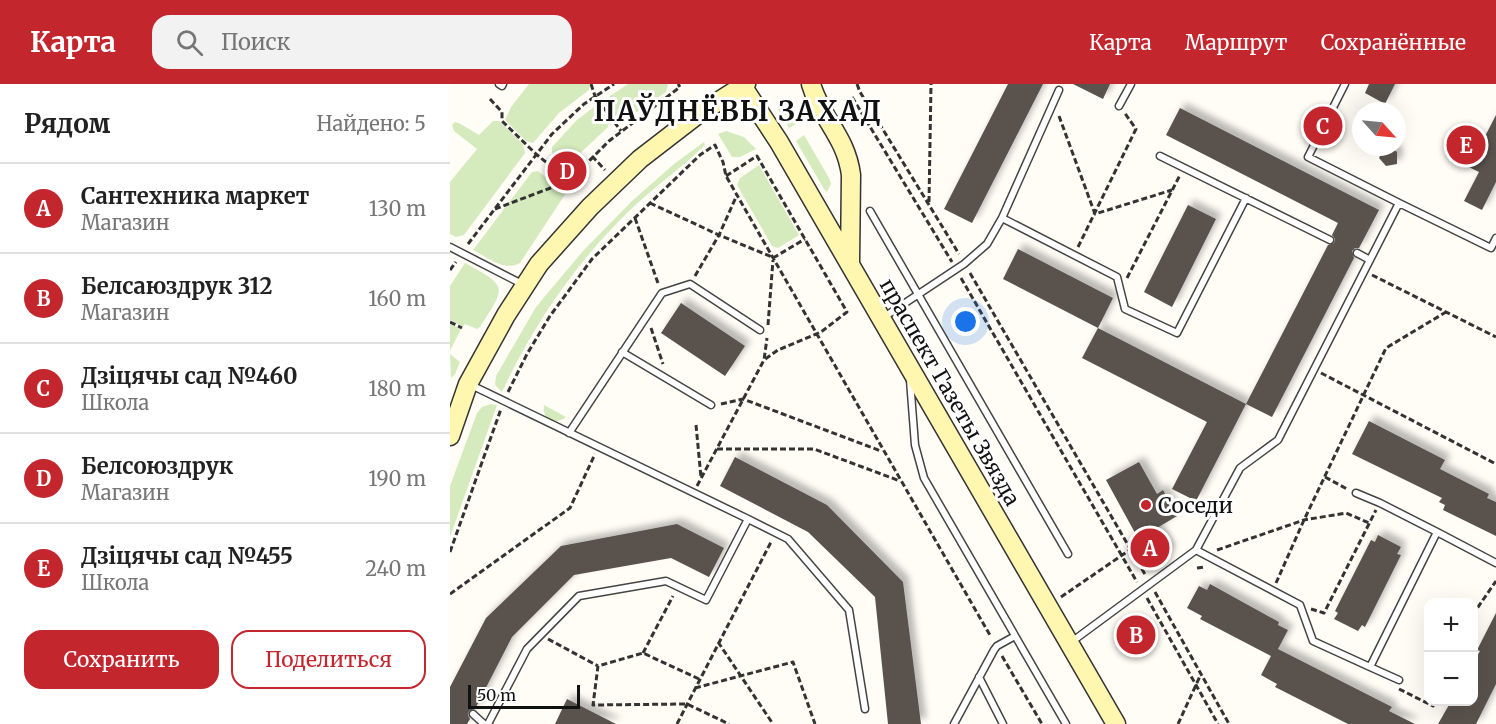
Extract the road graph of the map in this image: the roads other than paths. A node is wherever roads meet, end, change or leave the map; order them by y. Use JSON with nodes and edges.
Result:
{"nodes":[{"id":1,"x":499,"y":84,"type":"edge"},
{"id":2,"x":503,"y":84,"type":"edge"},
{"id":3,"x":811,"y":84,"type":"edge"},
{"id":4,"x":1131,"y":84,"type":"edge"},
{"id":5,"x":1345,"y":84,"type":"edge"},
{"id":6,"x":743,"y":85,"type":"edge"},
{"id":7,"x":1059,"y":90,"type":"dead end"},
{"id":8,"x":1119,"y":106,"type":"road end"},
{"id":9,"x":1160,"y":156,"type":"dead end"},
{"id":10,"x":1246,"y":198,"type":"junction"},
{"id":11,"x":1399,"y":203,"type":"junction"},
{"id":12,"x":870,"y":211,"type":"dead end"},
{"id":13,"x":1002,"y":218,"type":"junction"},
{"id":14,"x":1496,"y":238,"type":"edge"},
{"id":15,"x":1330,"y":240,"type":"dead end"},
{"id":16,"x":450,"y":247,"type":"edge"},
{"id":17,"x":1357,"y":253,"type":"dead end"},
{"id":18,"x":1370,"y":260,"type":"junction"},
{"id":19,"x":850,"y":265,"type":"junction"},
{"id":20,"x":524,"y":285,"type":"junction"},
{"id":21,"x":918,"y":293,"type":"junction"},
{"id":22,"x":881,"y":319,"type":"junction"},
{"id":23,"x":760,"y":330,"type":"dead end"},
{"id":24,"x":622,"y":352,"type":"junction"},
{"id":25,"x":909,"y":367,"type":"junction"},
{"id":26,"x":468,"y":384,"type":"junction"},
{"id":27,"x":711,"y":405,"type":"dead end"},
{"id":28,"x":569,"y":433,"type":"junction"},
{"id":29,"x":450,"y":436,"type":"edge"},
{"id":30,"x":1356,"y":494,"type":"road end"},
{"id":31,"x":748,"y":519,"type":"junction"},
{"id":32,"x":1437,"y":532,"type":"junction"},
{"id":33,"x":1196,"y":550,"type":"junction"},
{"id":34,"x":1068,"y":554,"type":"dead end"},
{"id":35,"x":1496,"y":563,"type":"edge"},
{"id":36,"x":1015,"y":636,"type":"junction"},
{"id":37,"x":1069,"y":643,"type":"junction"},
{"id":38,"x":1370,"y":667,"type":"junction"},
{"id":39,"x":980,"y":677,"type":"junction"},
{"id":40,"x":1399,"y":680,"type":"dead end"},
{"id":41,"x":865,"y":709,"type":"dead end"},
{"id":42,"x":473,"y":714,"type":"dead end"},
{"id":43,"x":486,"y":724,"type":"edge"},
{"id":44,"x":954,"y":724,"type":"edge"},
{"id":45,"x":1003,"y":724,"type":"edge"},
{"id":46,"x":1066,"y":724,"type":"edge"},
{"id":47,"x":1116,"y":724,"type":"edge"}],
"edges":[{"from":1,"to":2,"type":"lane"},
{"from":3,"to":19,"type":"main road"},
{"from":4,"to":8,"type":"lane"},
{"from":5,"to":11,"type":"lane"},
{"from":6,"to":19,"type":"main road","name":"праспект Газеты Звязда"},
{"from":6,"to":20,"type":"main road"},
{"from":7,"to":13,"type":"lane"},
{"from":9,"to":10,"type":"lane"},
{"from":10,"to":13,"type":"lane"},
{"from":10,"to":15,"type":"lane"},
{"from":11,"to":14,"type":"lane"},
{"from":11,"to":18,"type":"lane"},
{"from":12,"to":21,"type":"lane"},
{"from":13,"to":21,"type":"lane"},
{"from":16,"to":20,"type":"lane"},
{"from":17,"to":18,"type":"lane"},
{"from":18,"to":33,"type":"lane"},
{"from":19,"to":22,"type":"main road","name":"праспект Газеты Звязда"},
{"from":20,"to":26,"type":"main road"},
{"from":21,"to":22,"type":"lane"},
{"from":21,"to":34,"type":"lane"},
{"from":22,"to":25,"type":"main road","name":"праспект Газеты Звязда"},
{"from":23,"to":24,"type":"lane"},
{"from":24,"to":27,"type":"lane"},
{"from":24,"to":28,"type":"lane"},
{"from":25,"to":36,"type":"lane"},
{"from":25,"to":37,"type":"main road","name":"праспект Газеты Звязда"},
{"from":26,"to":28,"type":"lane"},
{"from":26,"to":29,"type":"main road"},
{"from":28,"to":31,"type":"lane"},
{"from":30,"to":32,"type":"lane"},
{"from":31,"to":41,"type":"lane"},
{"from":31,"to":43,"type":"lane"},
{"from":32,"to":35,"type":"lane"},
{"from":32,"to":38,"type":"lane"},
{"from":33,"to":37,"type":"lane"},
{"from":33,"to":38,"type":"lane"},
{"from":36,"to":39,"type":"lane"},
{"from":36,"to":46,"type":"lane"},
{"from":37,"to":47,"type":"main road","name":"праспект Газеты Звязда"},
{"from":38,"to":40,"type":"lane"},
{"from":39,"to":44,"type":"lane"},
{"from":39,"to":45,"type":"lane"},
{"from":42,"to":43,"type":"lane"}]}
